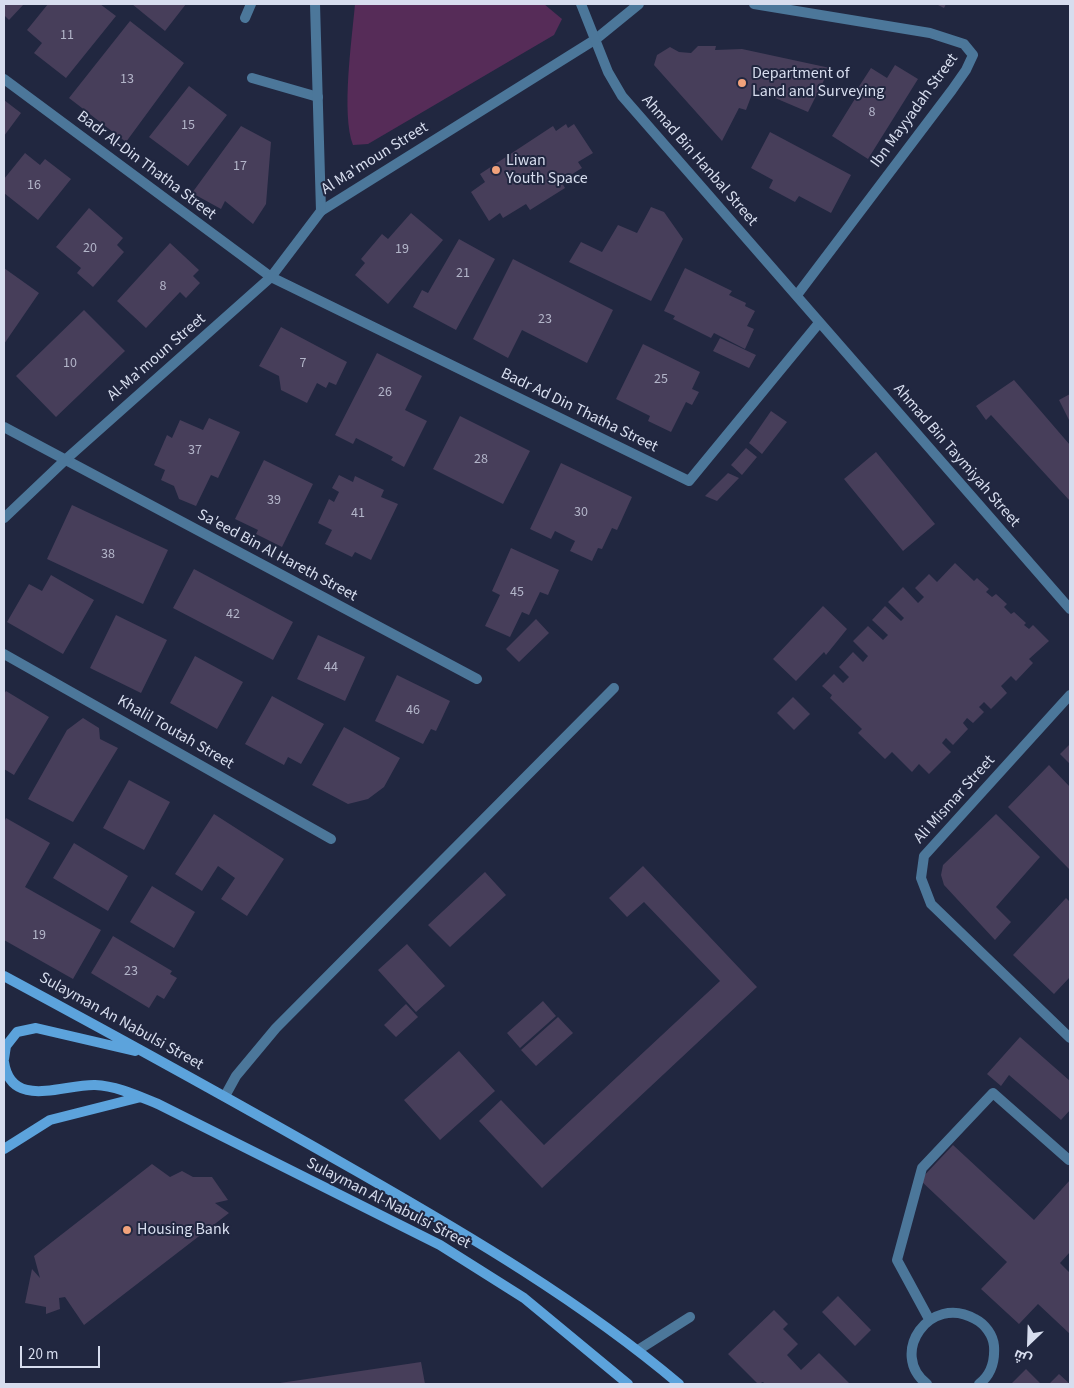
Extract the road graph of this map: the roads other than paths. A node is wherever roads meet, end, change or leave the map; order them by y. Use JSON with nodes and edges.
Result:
{"nodes":[{"id":1,"x":251,"y":4,"type":"edge"},
{"id":2,"x":315,"y":4,"type":"edge"},
{"id":3,"x":581,"y":4,"type":"edge"},
{"id":4,"x":639,"y":4,"type":"edge"},
{"id":5,"x":754,"y":4,"type":"edge"},
{"id":6,"x":245,"y":18,"type":"dead end"},
{"id":7,"x":596,"y":39,"type":"junction"},
{"id":8,"x":4,"y":78,"type":"edge"},
{"id":9,"x":252,"y":78,"type":"dead end"},
{"id":10,"x":318,"y":97,"type":"junction"},
{"id":11,"x":321,"y":211,"type":"junction"},
{"id":12,"x":271,"y":277,"type":"junction"},
{"id":13,"x":797,"y":295,"type":"junction"},
{"id":14,"x":819,"y":323,"type":"junction"},
{"id":15,"x":4,"y":427,"type":"edge"},
{"id":16,"x":64,"y":461,"type":"junction"},
{"id":17,"x":4,"y":518,"type":"edge"},
{"id":18,"x":1070,"y":609,"type":"edge"},
{"id":19,"x":4,"y":654,"type":"edge"},
{"id":20,"x":477,"y":679,"type":"dead end"},
{"id":21,"x":614,"y":688,"type":"dead end"},
{"id":22,"x":1070,"y":695,"type":"edge"},
{"id":23,"x":331,"y":839,"type":"dead end"},
{"id":24,"x":4,"y":976,"type":"edge"},
{"id":25,"x":1070,"y":1038,"type":"edge"},
{"id":26,"x":151,"y":1055,"type":"junction"},
{"id":27,"x":4,"y":1061,"type":"edge"},
{"id":28,"x":225,"y":1096,"type":"junction"},
{"id":29,"x":141,"y":1097,"type":"junction"},
{"id":30,"x":4,"y":1149,"type":"edge"},
{"id":31,"x":1069,"y":1160,"type":"dead end"},
{"id":32,"x":690,"y":1317,"type":"dead end"},
{"id":33,"x":929,"y":1319,"type":"junction"},
{"id":34,"x":638,"y":1350,"type":"junction"},
{"id":35,"x":924,"y":1383,"type":"edge"},
{"id":36,"x":628,"y":1384,"type":"edge"},
{"id":37,"x":679,"y":1384,"type":"edge"},
{"id":38,"x":980,"y":1384,"type":"edge"}],
"edges":[{"from":1,"to":6,"type":"street"},
{"from":2,"to":10,"type":"street","name":"Al Ma'moun Street"},
{"from":3,"to":7,"type":"street","name":"Ahmad Bin Hanbal Street"},
{"from":4,"to":7,"type":"street"},
{"from":5,"to":13,"type":"street","name":"Ibn Mayyadah Street"},
{"from":7,"to":11,"type":"street","name":"Al Ma'moun Street"},
{"from":7,"to":13,"type":"street","name":"Ahmad Bin Hanbal Street"},
{"from":8,"to":12,"type":"street","name":"Badr Al-Din Thatha Street"},
{"from":9,"to":10,"type":"street"},
{"from":10,"to":11,"type":"street","name":"Al Ma'moun Street"},
{"from":11,"to":12,"type":"street","name":"Al-Ma'moun Street"},
{"from":12,"to":14,"type":"street","name":"Badr Ad Din Thatha Street"},
{"from":12,"to":16,"type":"street","name":"Al-Ma'moun Street"},
{"from":13,"to":14,"type":"street","name":"Ahmad Bin Hanbal Street"},
{"from":14,"to":18,"type":"street","name":"Ahmad Bin Taymiyah Street"},
{"from":15,"to":16,"type":"street","name":"Sa'eed Bin Al Hareth Street"},
{"from":16,"to":17,"type":"street","name":"Al-Ma'moun Street"},
{"from":16,"to":20,"type":"street","name":"Sa'eed Bin Al Hareth Street"},
{"from":19,"to":23,"type":"street","name":"Khalil Toutah Street"},
{"from":21,"to":28,"type":"street"},
{"from":22,"to":25,"type":"street","name":"Ali Mismar Street"},
{"from":24,"to":26,"type":"main road","name":"Sulayman An Nabulsi Street"},
{"from":26,"to":27,"type":"main road"},
{"from":26,"to":28,"type":"main road","name":"Sulayman An Nabulsi Street"},
{"from":27,"to":29,"type":"main road","name":"Sulayman Al-Nabulsi Street"},
{"from":28,"to":34,"type":"main road","name":"Sulayman Al-Nabulsi Street"},
{"from":29,"to":30,"type":"main road"},
{"from":29,"to":36,"type":"main road","name":"Sulayman Al-Nabulsi Street"},
{"from":31,"to":33,"type":"street"},
{"from":32,"to":34,"type":"street"},
{"from":33,"to":35,"type":"street"},
{"from":33,"to":38,"type":"street"},
{"from":34,"to":37,"type":"main road","name":"Sulayman Al-Nabulsi Street"}]}
